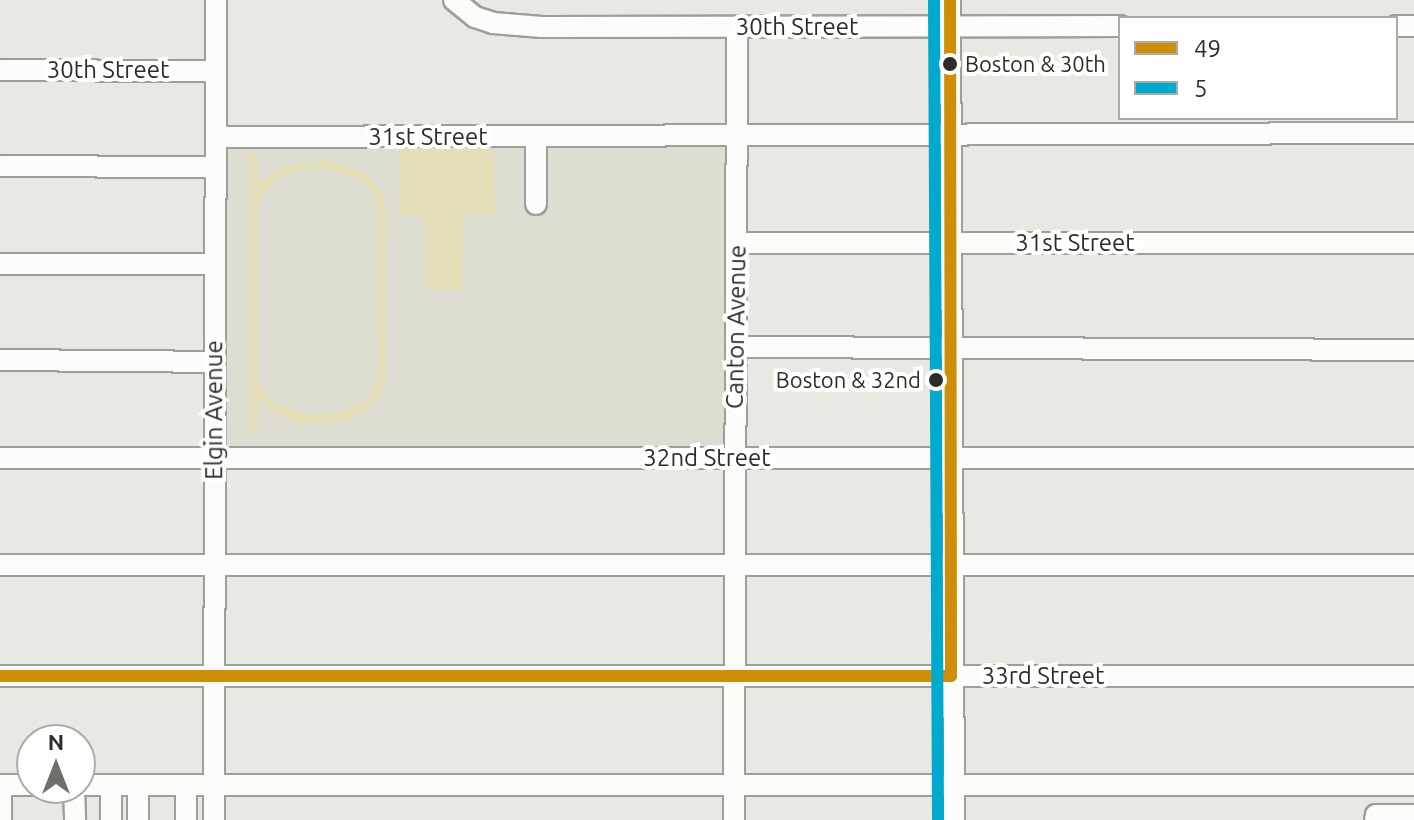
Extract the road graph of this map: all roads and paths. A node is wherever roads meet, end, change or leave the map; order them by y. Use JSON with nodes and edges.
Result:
{"nodes":[{"id":1,"x":216,"y":0,"type":"edge"},
{"id":2,"x":454,"y":0,"type":"edge"},
{"id":3,"x":950,"y":0,"type":"edge"},
{"id":4,"x":950,"y":26,"type":"junction"},
{"id":5,"x":1118,"y":26,"type":"edge"},
{"id":6,"x":737,"y":27,"type":"junction"},
{"id":7,"x":0,"y":70,"type":"edge"},
{"id":8,"x":216,"y":71,"type":"junction"},
{"id":9,"x":1414,"y":133,"type":"edge"},
{"id":10,"x":951,"y":134,"type":"junction"},
{"id":11,"x":536,"y":136,"type":"junction"},
{"id":12,"x":737,"y":136,"type":"junction"},
{"id":13,"x":216,"y":137,"type":"junction"},
{"id":14,"x":0,"y":166,"type":"edge"},
{"id":15,"x":216,"y":167,"type":"junction"},
{"id":16,"x":536,"y":204,"type":"dead end"},
{"id":17,"x":737,"y":243,"type":"junction"},
{"id":18,"x":951,"y":243,"type":"junction"},
{"id":19,"x":1414,"y":243,"type":"edge"},
{"id":20,"x":0,"y":264,"type":"edge"},
{"id":21,"x":215,"y":264,"type":"junction"},
{"id":22,"x":737,"y":347,"type":"junction"},
{"id":23,"x":951,"y":350,"type":"junction"},
{"id":24,"x":1414,"y":350,"type":"edge"},
{"id":25,"x":0,"y":360,"type":"edge"},
{"id":26,"x":215,"y":362,"type":"junction"},
{"id":27,"x":0,"y":458,"type":"edge"},
{"id":28,"x":214,"y":458,"type":"junction"},
{"id":29,"x":734,"y":458,"type":"junction"},
{"id":30,"x":952,"y":458,"type":"junction"},
{"id":31,"x":1414,"y":458,"type":"edge"},
{"id":32,"x":0,"y":565,"type":"edge"},
{"id":33,"x":214,"y":565,"type":"junction"},
{"id":34,"x":733,"y":565,"type":"junction"},
{"id":35,"x":951,"y":565,"type":"junction"},
{"id":36,"x":1414,"y":565,"type":"edge"},
{"id":37,"x":0,"y":676,"type":"edge"},
{"id":38,"x":214,"y":676,"type":"junction"},
{"id":39,"x":734,"y":676,"type":"junction"},
{"id":40,"x":951,"y":676,"type":"junction"},
{"id":41,"x":1414,"y":676,"type":"edge"},
{"id":42,"x":0,"y":785,"type":"edge"},
{"id":43,"x":96,"y":785,"type":"edge"},
{"id":44,"x":111,"y":785,"type":"junction"},
{"id":45,"x":1389,"y":785,"type":"junction"},
{"id":46,"x":1414,"y":785,"type":"edge"},
{"id":47,"x":138,"y":786,"type":"junction"},
{"id":48,"x":186,"y":786,"type":"junction"},
{"id":49,"x":214,"y":786,"type":"junction"},
{"id":50,"x":733,"y":786,"type":"junction"},
{"id":51,"x":953,"y":786,"type":"junction"},
{"id":52,"x":1414,"y":815,"type":"edge"},
{"id":53,"x":1382,"y":818,"type":"edge"},
{"id":54,"x":1,"y":820,"type":"edge"},
{"id":55,"x":111,"y":820,"type":"edge"},
{"id":56,"x":138,"y":820,"type":"edge"},
{"id":57,"x":186,"y":820,"type":"edge"},
{"id":58,"x":214,"y":820,"type":"edge"},
{"id":59,"x":734,"y":820,"type":"edge"},
{"id":60,"x":954,"y":820,"type":"edge"}],
"edges":[{"from":1,"to":8,"type":"street","name":"Elgin Avenue"},
{"from":2,"to":6,"type":"street","name":"30th Street"},
{"from":3,"to":4,"type":"street"},
{"from":4,"to":5,"type":"street","name":"30th Street"},
{"from":4,"to":6,"type":"street","name":"30th Street"},
{"from":4,"to":10,"type":"street"},
{"from":6,"to":12,"type":"street","name":"Canton Avenue"},
{"from":7,"to":8,"type":"street","name":"30th Street"},
{"from":8,"to":13,"type":"street","name":"Elgin Avenue"},
{"from":9,"to":10,"type":"street","name":"31st Street"},
{"from":10,"to":12,"type":"street","name":"31st Street"},
{"from":10,"to":18,"type":"street"},
{"from":11,"to":12,"type":"street","name":"31st Street"},
{"from":11,"to":13,"type":"street","name":"31st Street"},
{"from":11,"to":16,"type":"street"},
{"from":12,"to":17,"type":"street","name":"Canton Avenue"},
{"from":13,"to":15,"type":"street","name":"Elgin Avenue"},
{"from":14,"to":15,"type":"street"},
{"from":15,"to":21,"type":"street","name":"Elgin Avenue"},
{"from":17,"to":18,"type":"street","name":"31st Street"},
{"from":17,"to":22,"type":"street","name":"Canton Avenue"},
{"from":18,"to":19,"type":"street","name":"31st Street"},
{"from":18,"to":23,"type":"street"},
{"from":20,"to":21,"type":"street"},
{"from":21,"to":26,"type":"street","name":"Elgin Avenue"},
{"from":22,"to":23,"type":"street"},
{"from":22,"to":29,"type":"street","name":"Canton Avenue"},
{"from":23,"to":24,"type":"street"},
{"from":23,"to":30,"type":"street"},
{"from":25,"to":26,"type":"street"},
{"from":26,"to":28,"type":"street","name":"Elgin Avenue"},
{"from":27,"to":28,"type":"street","name":"32nd Street"},
{"from":28,"to":29,"type":"street","name":"32nd Street"},
{"from":28,"to":33,"type":"street","name":"Elgin Avenue"},
{"from":29,"to":30,"type":"street","name":"32nd Street"},
{"from":29,"to":34,"type":"street","name":"Canton Avenue"},
{"from":30,"to":31,"type":"street","name":"32nd Street"},
{"from":30,"to":35,"type":"street"},
{"from":32,"to":33,"type":"street"},
{"from":33,"to":34,"type":"street"},
{"from":33,"to":38,"type":"street","name":"Elgin Avenue"},
{"from":34,"to":35,"type":"street"},
{"from":34,"to":39,"type":"street","name":"Canton Avenue"},
{"from":35,"to":36,"type":"street"},
{"from":35,"to":40,"type":"street"},
{"from":37,"to":38,"type":"street","name":"33rd Street"},
{"from":38,"to":39,"type":"street","name":"33rd Street"},
{"from":38,"to":49,"type":"street","name":"Elgin Avenue"},
{"from":39,"to":40,"type":"street","name":"33rd Street"},
{"from":39,"to":50,"type":"street","name":"Canton Avenue"},
{"from":40,"to":41,"type":"street","name":"33rd Street"},
{"from":40,"to":51,"type":"street"},
{"from":42,"to":54,"type":"street"},
{"from":43,"to":44,"type":"street"},
{"from":44,"to":47,"type":"street"},
{"from":44,"to":55,"type":"street"},
{"from":45,"to":46,"type":"street"},
{"from":45,"to":51,"type":"street"},
{"from":45,"to":53,"type":"street"},
{"from":47,"to":48,"type":"street"},
{"from":47,"to":56,"type":"street"},
{"from":48,"to":49,"type":"street"},
{"from":48,"to":57,"type":"street"},
{"from":49,"to":50,"type":"street"},
{"from":49,"to":58,"type":"street","name":"Elgin Avenue"},
{"from":50,"to":51,"type":"street"},
{"from":50,"to":59,"type":"street","name":"Canton Avenue"},
{"from":51,"to":60,"type":"street"},
{"from":52,"to":53,"type":"street"}]}
